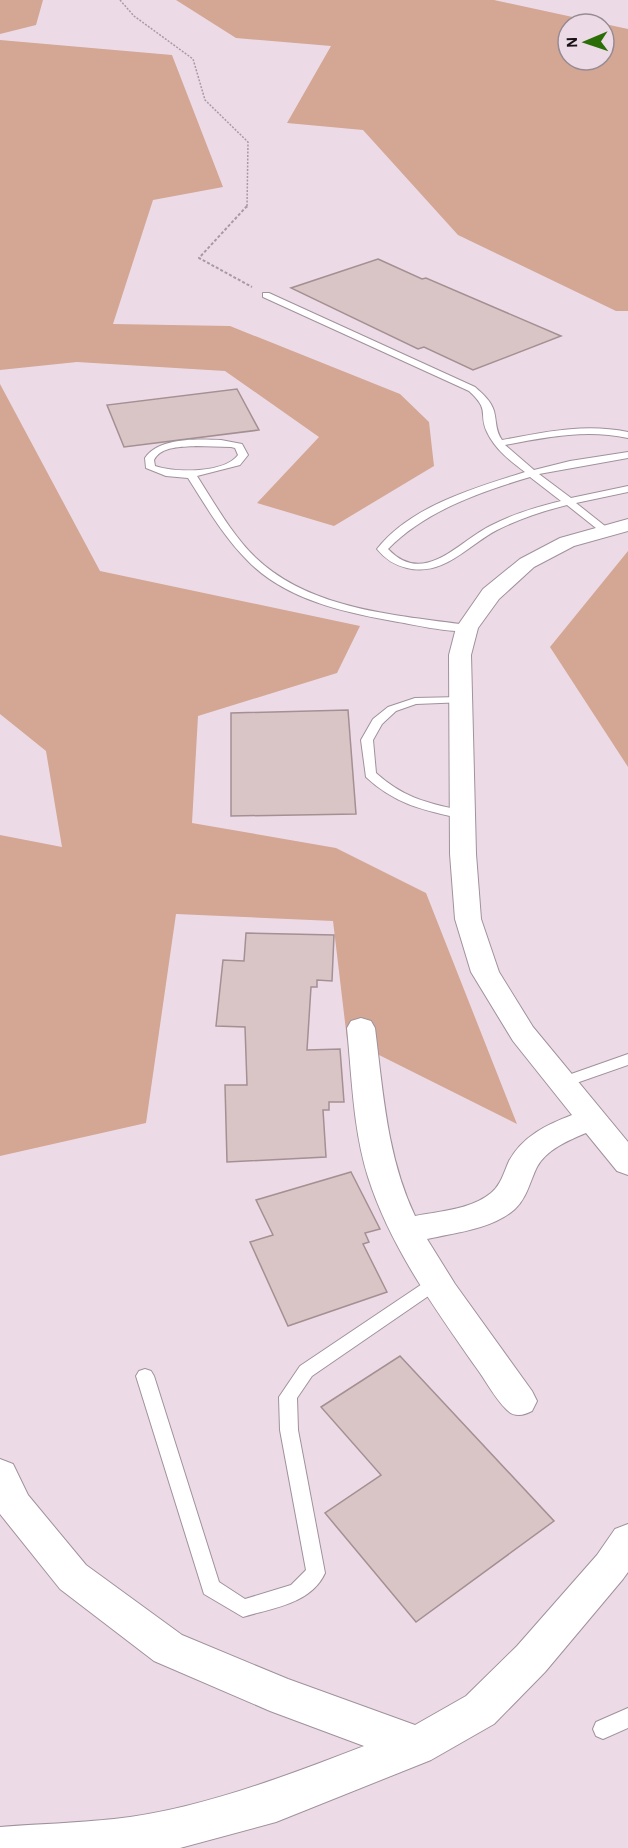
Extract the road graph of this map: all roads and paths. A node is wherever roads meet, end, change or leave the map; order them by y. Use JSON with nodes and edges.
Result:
{"nodes":[{"id":1,"x":120,"y":0,"type":"edge"},
{"id":2,"x":266,"y":294,"type":"joint"},
{"id":3,"x":628,"y":435,"type":"edge"},
{"id":4,"x":498,"y":444,"type":"junction"},
{"id":5,"x":628,"y":455,"type":"edge"},
{"id":6,"x":531,"y":474,"type":"junction"},
{"id":7,"x":192,"y":475,"type":"junction"},
{"id":8,"x":628,"y":489,"type":"edge"},
{"id":9,"x":567,"y":500,"type":"junction"},
{"id":10,"x":616,"y":527,"type":"edge"},
{"id":11,"x":467,"y":628,"type":"junction"},
{"id":12,"x":461,"y":700,"type":"junction"},
{"id":13,"x":463,"y":815,"type":"junction"},
{"id":14,"x":362,"y":1028,"type":"dead end"},
{"id":15,"x":628,"y":1059,"type":"edge"},
{"id":16,"x":562,"y":1083,"type":"junction"},
{"id":17,"x":591,"y":1119,"type":"junction"},
{"id":18,"x":628,"y":1163,"type":"edge"},
{"id":19,"x":405,"y":1231,"type":"junction"},
{"id":20,"x":437,"y":1281,"type":"junction"},
{"id":21,"x":145,"y":1376,"type":"dead end"},
{"id":22,"x":520,"y":1401,"type":"dead end"},
{"id":23,"x":0,"y":1475,"type":"edge"},
{"id":24,"x":628,"y":1541,"type":"edge"},
{"id":25,"x":628,"y":1719,"type":"edge"},
{"id":26,"x":603,"y":1729,"type":"dead end"},
{"id":27,"x":417,"y":1746,"type":"junction"},
{"id":28,"x":0,"y":1848,"type":"edge"}],
"edges":[{"from":1,"to":2,"type":"path"},
{"from":2,"to":4,"type":"lane"},
{"from":3,"to":4,"type":"lane"},
{"from":4,"to":6,"type":"lane"},
{"from":5,"to":6,"type":"lane"},
{"from":6,"to":9,"type":"lane"},
{"from":6,"to":9,"type":"lane"},
{"from":7,"to":7,"type":"lane"},
{"from":7,"to":11,"type":"lane"},
{"from":8,"to":9,"type":"lane"},
{"from":9,"to":10,"type":"lane"},
{"from":10,"to":11,"type":"street"},
{"from":11,"to":12,"type":"street"},
{"from":12,"to":13,"type":"street"},
{"from":12,"to":13,"type":"lane"},
{"from":13,"to":16,"type":"street"},
{"from":14,"to":19,"type":"street"},
{"from":15,"to":16,"type":"lane"},
{"from":16,"to":17,"type":"street"},
{"from":17,"to":18,"type":"street"},
{"from":17,"to":19,"type":"street"},
{"from":19,"to":20,"type":"street"},
{"from":20,"to":21,"type":"lane"},
{"from":20,"to":22,"type":"street"},
{"from":23,"to":27,"type":"street"},
{"from":24,"to":27,"type":"street"},
{"from":25,"to":26,"type":"lane"},
{"from":27,"to":28,"type":"street"}]}
